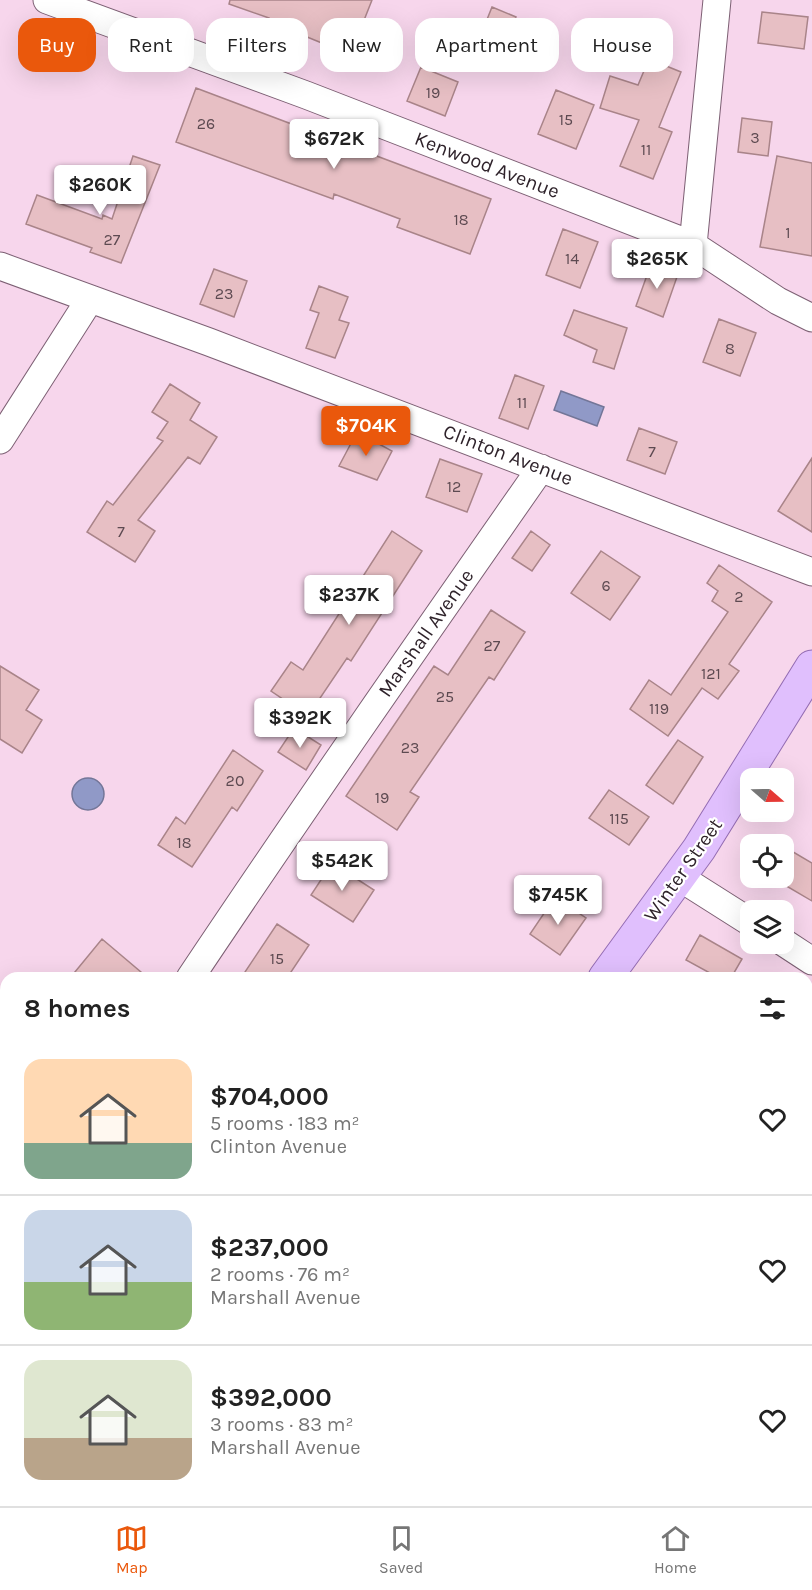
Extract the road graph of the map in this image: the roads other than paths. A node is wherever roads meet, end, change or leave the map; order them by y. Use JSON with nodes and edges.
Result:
{"nodes":[{"id":1,"x":47,"y":0,"type":"edge"},
{"id":2,"x":717,"y":0,"type":"edge"},
{"id":3,"x":693,"y":245,"type":"junction"},
{"id":4,"x":0,"y":266,"type":"edge"},
{"id":5,"x":90,"y":299,"type":"junction"},
{"id":6,"x":812,"y":318,"type":"edge"},
{"id":7,"x":0,"y":440,"type":"edge"},
{"id":8,"x":541,"y":468,"type":"junction"},
{"id":9,"x":812,"y":572,"type":"edge"},
{"id":10,"x":812,"y":667,"type":"edge"},
{"id":11,"x":679,"y":877,"type":"junction"},
{"id":12,"x":740,"y":916,"type":"edge"},
{"id":13,"x":794,"y":949,"type":"edge"},
{"id":14,"x":812,"y":961,"type":"edge"},
{"id":15,"x":194,"y":972,"type":"edge"},
{"id":16,"x":609,"y":972,"type":"edge"}],
"edges":[{"from":1,"to":3,"type":"street","name":"Kenwood Avenue"},
{"from":2,"to":3,"type":"street"},
{"from":3,"to":6,"type":"street","name":"Kenwood Avenue"},
{"from":4,"to":5,"type":"street","name":"Clinton Avenue"},
{"from":5,"to":7,"type":"street"},
{"from":5,"to":8,"type":"street","name":"Clinton Avenue"},
{"from":8,"to":9,"type":"street","name":"Clinton Avenue"},
{"from":8,"to":15,"type":"street","name":"Marshall Avenue"},
{"from":10,"to":11,"type":"main road","name":"Winter Street"},
{"from":11,"to":12,"type":"street"},
{"from":11,"to":16,"type":"main road","name":"Winter Street"},
{"from":13,"to":14,"type":"street"}]}
